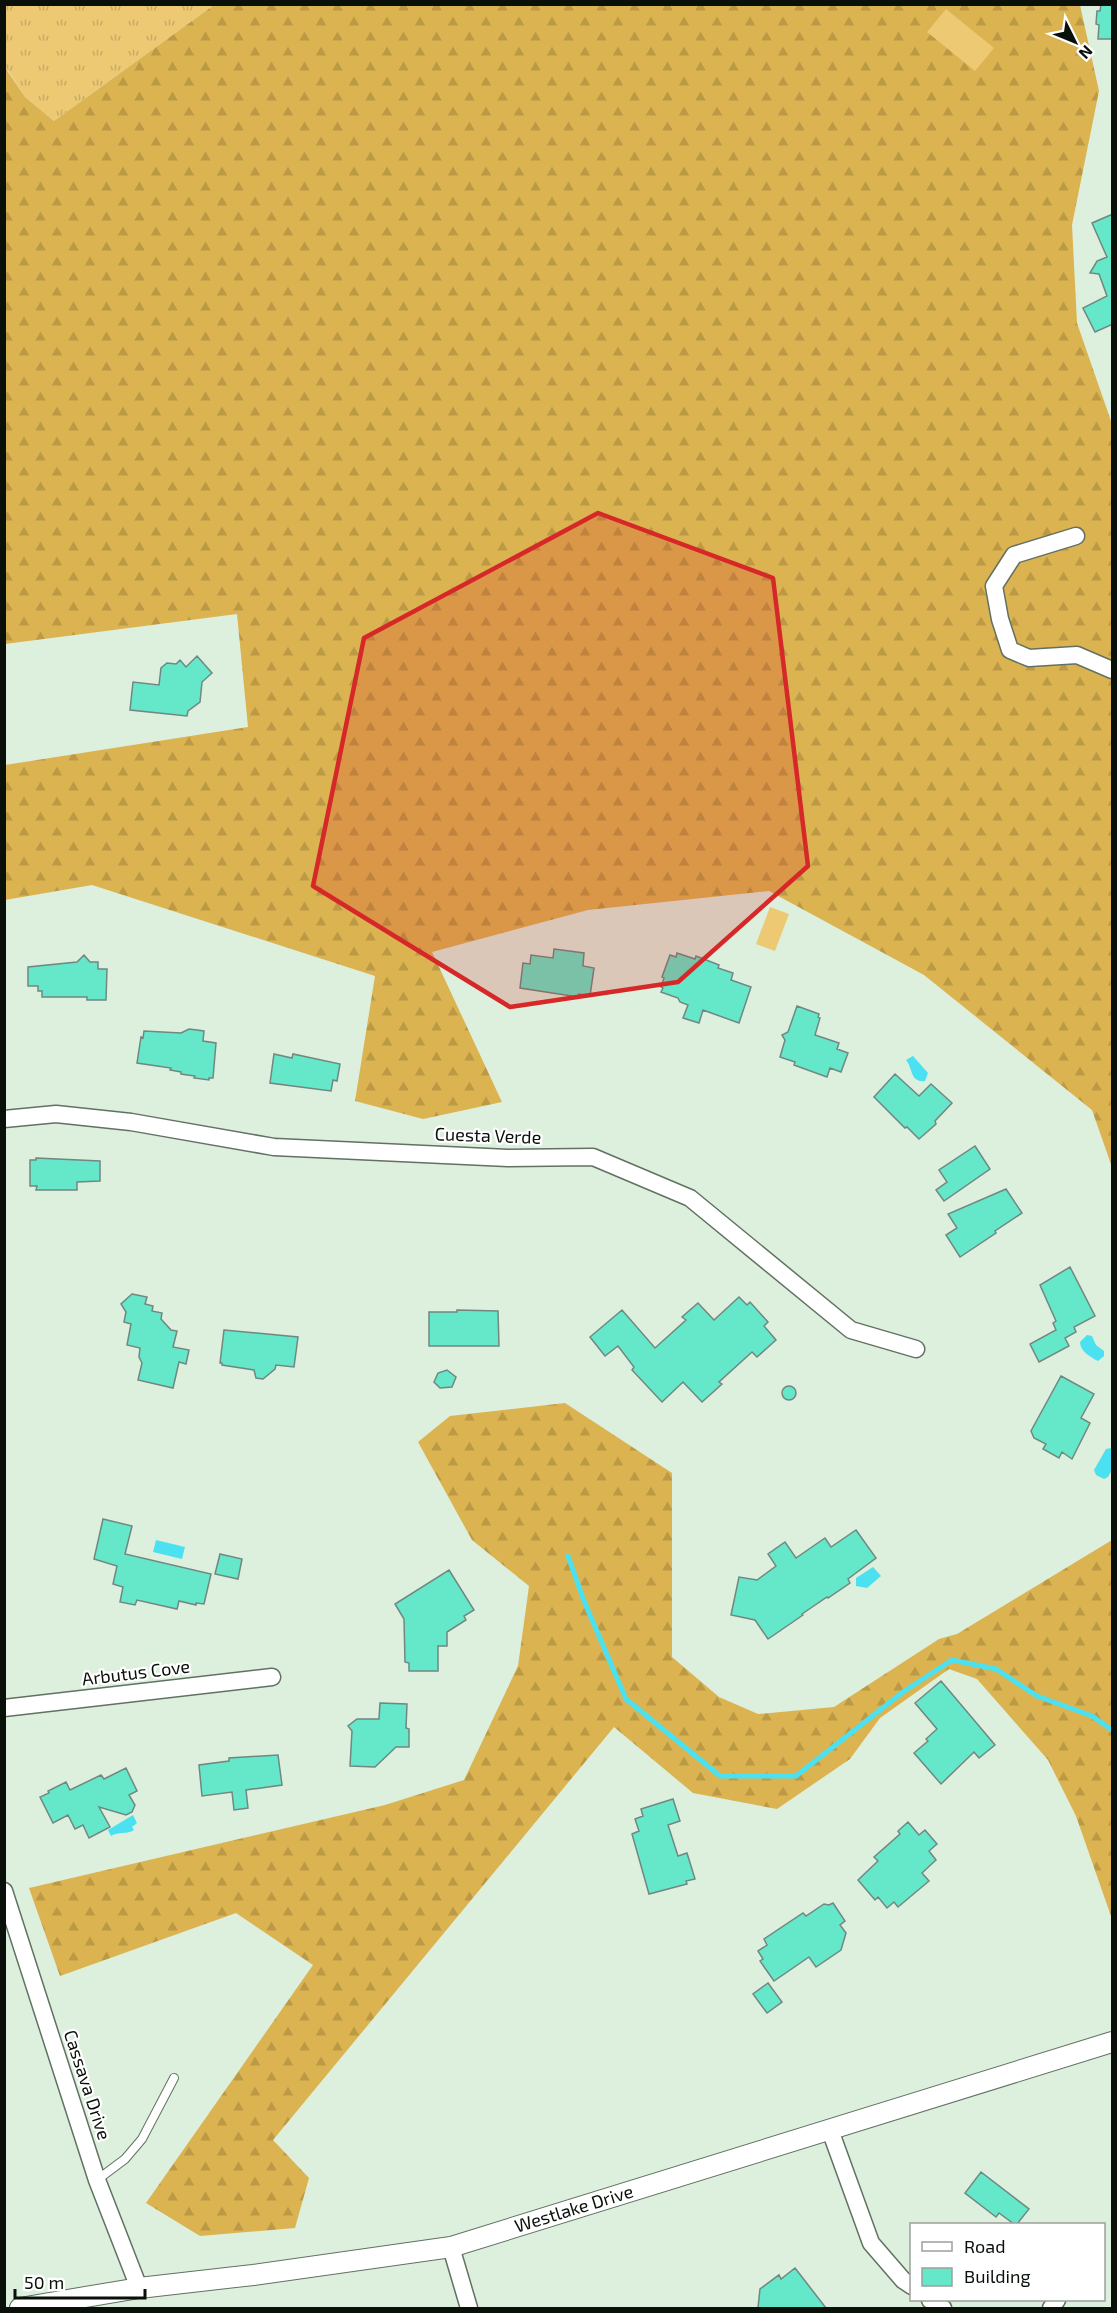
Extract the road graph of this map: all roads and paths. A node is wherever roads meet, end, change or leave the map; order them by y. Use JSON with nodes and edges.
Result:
{"nodes":[{"id":1,"x":1076,"y":536,"type":"dead end"},
{"id":2,"x":1113,"y":670,"type":"edge"},
{"id":3,"x":4,"y":1119,"type":"edge"},
{"id":4,"x":916,"y":1349,"type":"dead end"},
{"id":5,"x":273,"y":1677,"type":"dead end"},
{"id":6,"x":4,"y":1708,"type":"edge"},
{"id":7,"x":4,"y":1891,"type":"edge"},
{"id":8,"x":1113,"y":2042,"type":"edge"},
{"id":9,"x":174,"y":2078,"type":"dead end"},
{"id":10,"x":830,"y":2130,"type":"junction"},
{"id":11,"x":97,"y":2180,"type":"junction"},
{"id":12,"x":451,"y":2247,"type":"junction"},
{"id":13,"x":910,"y":2285,"type":"edge"},
{"id":14,"x":139,"y":2288,"type":"junction"},
{"id":15,"x":20,"y":2308,"type":"edge"},
{"id":16,"x":469,"y":2308,"type":"edge"}],
"edges":[{"from":1,"to":2,"type":"street"},
{"from":3,"to":4,"type":"street","name":"Cuesta Verde"},
{"from":5,"to":6,"type":"street","name":"Arbutus Cove"},
{"from":7,"to":11,"type":"street","name":"Cassava Drive"},
{"from":8,"to":10,"type":"street","name":"Westlake Drive"},
{"from":9,"to":11,"type":"lane"},
{"from":10,"to":12,"type":"street","name":"Westlake Drive"},
{"from":10,"to":13,"type":"street"},
{"from":11,"to":14,"type":"street","name":"Cassava Drive"},
{"from":12,"to":14,"type":"street","name":"Westlake Drive"},
{"from":12,"to":16,"type":"street"},
{"from":14,"to":15,"type":"street","name":"Westlake Drive"}]}
